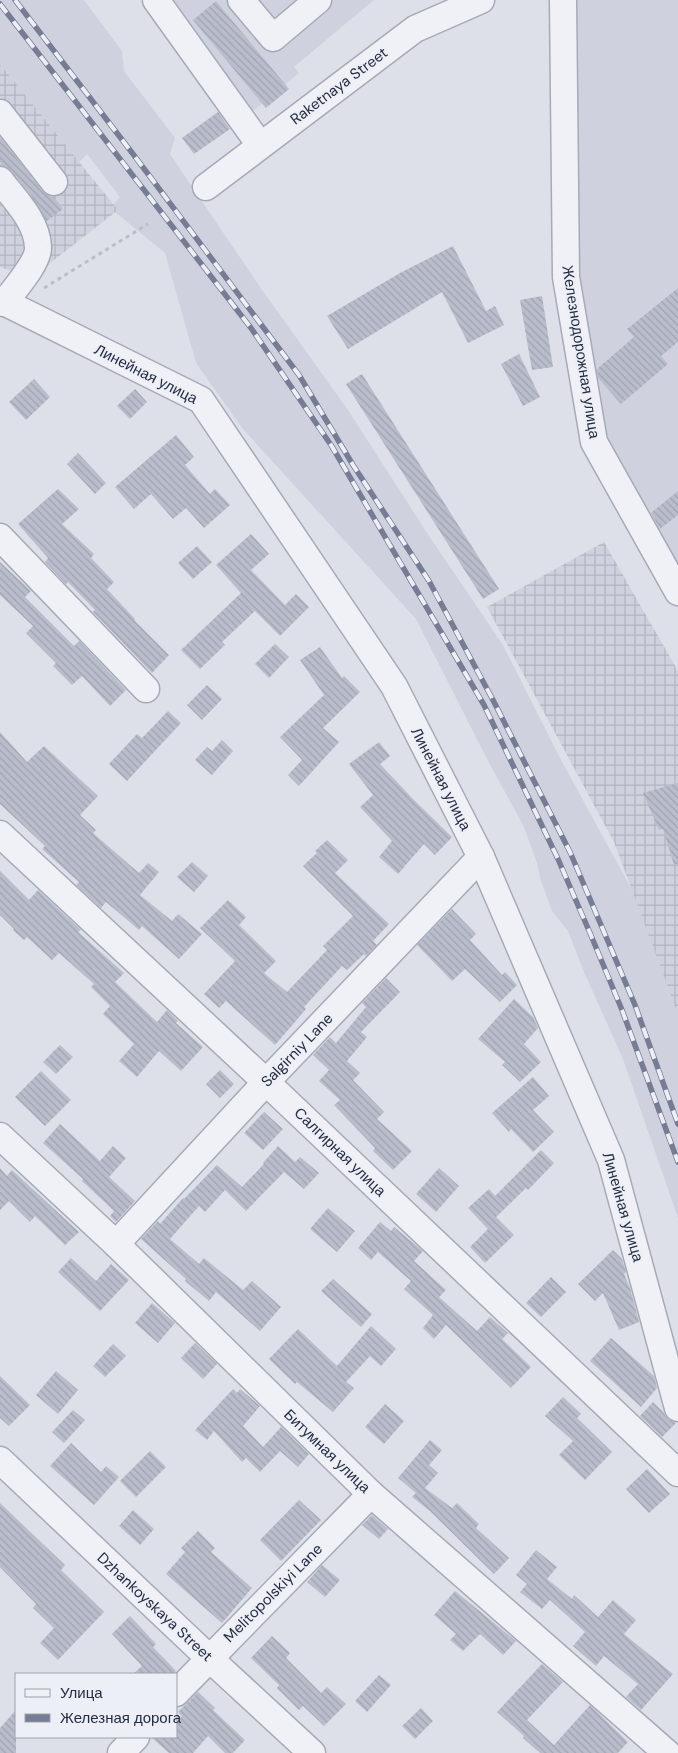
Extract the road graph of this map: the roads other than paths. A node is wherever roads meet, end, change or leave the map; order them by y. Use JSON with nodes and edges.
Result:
{"nodes":[{"id":1,"x":156,"y":0,"type":"edge"},
{"id":2,"x":241,"y":0,"type":"edge"},
{"id":3,"x":318,"y":0,"type":"edge"},
{"id":4,"x":481,"y":0,"type":"edge"},
{"id":5,"x":563,"y":0,"type":"edge"},
{"id":6,"x":0,"y":114,"type":"edge"},
{"id":7,"x":260,"y":145,"type":"junction"},
{"id":8,"x":0,"y":180,"type":"edge"},
{"id":9,"x":54,"y":182,"type":"dead end"},
{"id":10,"x":206,"y":187,"type":"dead end"},
{"id":11,"x":2,"y":301,"type":"edge"},
{"id":12,"x":0,"y":537,"type":"edge"},
{"id":13,"x":678,"y":592,"type":"edge"},
{"id":14,"x":146,"y":689,"type":"dead end"},
{"id":15,"x":0,"y":834,"type":"edge"},
{"id":16,"x":481,"y":857,"type":"junction"},
{"id":17,"x":266,"y":1082,"type":"junction"},
{"id":18,"x":0,"y":1136,"type":"edge"},
{"id":19,"x":116,"y":1244,"type":"junction"},
{"id":20,"x":678,"y":1408,"type":"edge"},
{"id":21,"x":0,"y":1460,"type":"edge"},
{"id":22,"x":678,"y":1473,"type":"edge"},
{"id":23,"x":371,"y":1494,"type":"junction"},
{"id":24,"x":209,"y":1658,"type":"junction"},
{"id":25,"x":178,"y":1691,"type":"edge"},
{"id":26,"x":135,"y":1738,"type":"edge"},
{"id":27,"x":121,"y":1753,"type":"edge"},
{"id":28,"x":312,"y":1753,"type":"edge"},
{"id":29,"x":667,"y":1753,"type":"edge"}],
"edges":[{"from":1,"to":7,"type":"street"},
{"from":2,"to":3,"type":"street"},
{"from":4,"to":7,"type":"street","name":"Raketnaya Street"},
{"from":5,"to":13,"type":"street","name":"Железнодорожная улица"},
{"from":6,"to":9,"type":"street"},
{"from":7,"to":10,"type":"street","name":"Raketnaya Street"},
{"from":8,"to":11,"type":"street"},
{"from":11,"to":16,"type":"street","name":"Линейная улица"},
{"from":12,"to":14,"type":"street"},
{"from":15,"to":17,"type":"street","name":"Салгирная улица"},
{"from":16,"to":17,"type":"street","name":"Salgirniy Lane"},
{"from":16,"to":20,"type":"street","name":"Линейная улица"},
{"from":17,"to":19,"type":"street","name":"Salgirniy Lane"},
{"from":17,"to":22,"type":"street","name":"Салгирная улица"},
{"from":18,"to":19,"type":"street","name":"Битумная улица"},
{"from":19,"to":23,"type":"street","name":"Битумная улица"},
{"from":21,"to":24,"type":"street","name":"Dzhankoyskaya Street"},
{"from":23,"to":24,"type":"street","name":"Melitopolskiyi Lane"},
{"from":23,"to":29,"type":"street","name":"Битумная улица"},
{"from":24,"to":25,"type":"street","name":"Melitopolskiyi Lane"},
{"from":24,"to":28,"type":"street","name":"Dzhankoyskaya Street"},
{"from":26,"to":27,"type":"street"}]}
